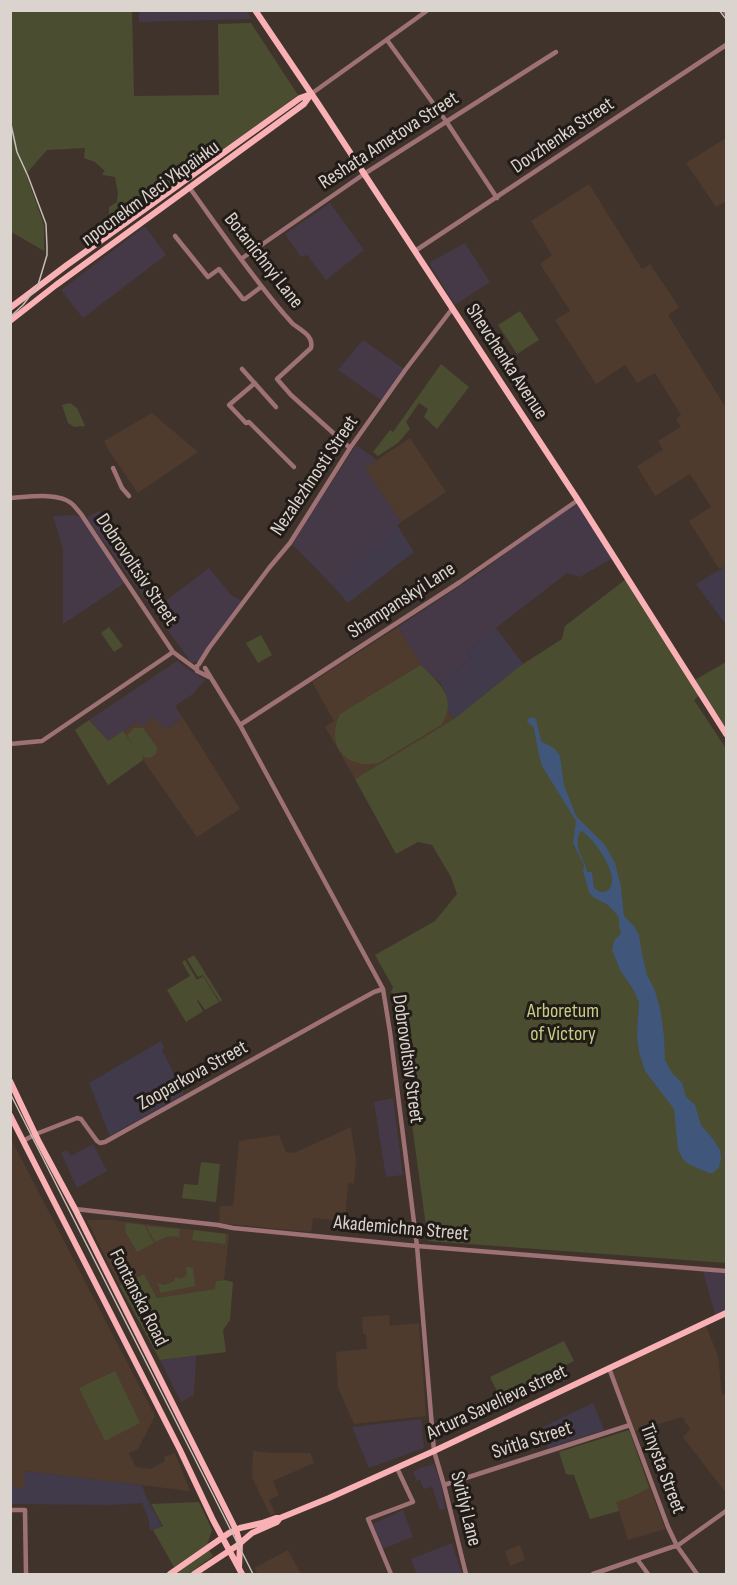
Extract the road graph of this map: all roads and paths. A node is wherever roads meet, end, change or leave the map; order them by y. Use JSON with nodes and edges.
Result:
{"nodes":[{"id":1,"x":255,"y":10,"type":"edge"},
{"id":2,"x":428,"y":10,"type":"edge"},
{"id":3,"x":387,"y":40,"type":"junction"},
{"id":4,"x":726,"y":45,"type":"edge"},
{"id":5,"x":556,"y":52,"type":"dead end"},
{"id":6,"x":311,"y":94,"type":"junction"},
{"id":7,"x":446,"y":122,"type":"junction"},
{"id":8,"x":364,"y":174,"type":"junction"},
{"id":9,"x":189,"y":187,"type":"junction"},
{"id":10,"x":496,"y":198,"type":"junction"},
{"id":11,"x":175,"y":236,"type":"dead end"},
{"id":12,"x":415,"y":251,"type":"junction"},
{"id":13,"x":241,"y":259,"type":"junction"},
{"id":14,"x":261,"y":287,"type":"junction"},
{"id":15,"x":10,"y":308,"type":"edge"},
{"id":16,"x":452,"y":309,"type":"junction"},
{"id":17,"x":10,"y":321,"type":"edge"},
{"id":18,"x":242,"y":369,"type":"dead end"},
{"id":19,"x":255,"y":383,"type":"junction"},
{"id":20,"x":276,"y":407,"type":"dead end"},
{"id":21,"x":350,"y":448,"type":"junction"},
{"id":22,"x":294,"y":467,"type":"dead end"},
{"id":23,"x":113,"y":468,"type":"dead end"},
{"id":24,"x":129,"y":496,"type":"dead end"},
{"id":25,"x":10,"y":498,"type":"edge"},
{"id":26,"x":578,"y":500,"type":"junction"},
{"id":27,"x":173,"y":652,"type":"junction"},
{"id":28,"x":201,"y":666,"type":"junction"},
{"id":29,"x":240,"y":725,"type":"junction"},
{"id":30,"x":726,"y":734,"type":"edge"},
{"id":31,"x":10,"y":744,"type":"edge"},
{"id":32,"x":382,"y":989,"type":"junction"},
{"id":33,"x":10,"y":1081,"type":"edge"},
{"id":34,"x":10,"y":1115,"type":"edge"},
{"id":35,"x":36,"y":1134,"type":"junction"},
{"id":36,"x":23,"y":1141,"type":"junction"},
{"id":37,"x":75,"y":1209,"type":"junction"},
{"id":38,"x":417,"y":1246,"type":"junction"},
{"id":39,"x":726,"y":1271,"type":"edge"},
{"id":40,"x":726,"y":1312,"type":"edge"},
{"id":41,"x":609,"y":1368,"type":"junction"},
{"id":42,"x":630,"y":1425,"type":"junction"},
{"id":43,"x":434,"y":1451,"type":"junction"},
{"id":44,"x":397,"y":1468,"type":"junction"},
{"id":45,"x":444,"y":1485,"type":"junction"},
{"id":46,"x":10,"y":1510,"type":"edge"},
{"id":47,"x":726,"y":1511,"type":"edge"},
{"id":48,"x":228,"y":1516,"type":"junction"},
{"id":49,"x":280,"y":1518,"type":"junction"},
{"id":50,"x":214,"y":1523,"type":"junction"},
{"id":51,"x":236,"y":1530,"type":"junction"},
{"id":52,"x":222,"y":1538,"type":"junction"},
{"id":53,"x":240,"y":1543,"type":"junction"},
{"id":54,"x":211,"y":1546,"type":"junction"},
{"id":55,"x":678,"y":1546,"type":"junction"},
{"id":56,"x":229,"y":1551,"type":"junction"},
{"id":57,"x":218,"y":1558,"type":"junction"},
{"id":58,"x":637,"y":1559,"type":"junction"},
{"id":59,"x":239,"y":1568,"type":"junction"},
{"id":60,"x":26,"y":1575,"type":"edge"},
{"id":61,"x":170,"y":1575,"type":"edge"},
{"id":62,"x":194,"y":1575,"type":"edge"},
{"id":63,"x":242,"y":1575,"type":"edge"},
{"id":64,"x":391,"y":1575,"type":"edge"},
{"id":65,"x":466,"y":1575,"type":"edge"},
{"id":66,"x":592,"y":1575,"type":"edge"},
{"id":67,"x":648,"y":1575,"type":"edge"},
{"id":68,"x":698,"y":1575,"type":"edge"}],
"edges":[{"from":1,"to":6,"type":"main road","name":"Shevchenka Avenue"},
{"from":2,"to":3,"type":"street","name":"проспект Лесі Українки"},
{"from":3,"to":6,"type":"street","name":"проспект Лесі Українки"},
{"from":3,"to":7,"type":"street"},
{"from":4,"to":10,"type":"street","name":"Dovzhenka Street"},
{"from":5,"to":7,"type":"street","name":"Reshata Ametova Street"},
{"from":6,"to":8,"type":"main road","name":"Shevchenka Avenue"},
{"from":6,"to":9,"type":"main road","name":"проспект Лесі Українки"},
{"from":6,"to":15,"type":"main road","name":"проспект Лесі Українки"},
{"from":7,"to":8,"type":"street","name":"Reshata Ametova Street"},
{"from":7,"to":10,"type":"street"},
{"from":8,"to":12,"type":"main road","name":"Shevchenka Avenue"},
{"from":8,"to":13,"type":"street","name":"Reshata Ametova Street"},
{"from":9,"to":13,"type":"street","name":"Botanichnyi Lane"},
{"from":9,"to":17,"type":"main road","name":"проспект Лесі Українки"},
{"from":10,"to":12,"type":"street","name":"Dovzhenka Street"},
{"from":11,"to":14,"type":"street"},
{"from":12,"to":16,"type":"main road","name":"Shevchenka Avenue"},
{"from":13,"to":14,"type":"street","name":"Botanichnyi Lane"},
{"from":14,"to":21,"type":"street","name":"Botanichnyi Lane"},
{"from":16,"to":21,"type":"street","name":"Nezalezhnosti Street"},
{"from":16,"to":26,"type":"main road","name":"Shevchenka Avenue"},
{"from":18,"to":19,"type":"street"},
{"from":19,"to":20,"type":"street"},
{"from":19,"to":22,"type":"street"},
{"from":21,"to":28,"type":"street","name":"Nezalezhnosti Street"},
{"from":23,"to":24,"type":"street"},
{"from":25,"to":27,"type":"street","name":"Dobrovoltsiv Street"},
{"from":26,"to":29,"type":"street","name":"Shampanskyi Lane"},
{"from":26,"to":30,"type":"main road","name":"Shevchenka Avenue"},
{"from":27,"to":28,"type":"street","name":"Dobrovoltsiv Street"},
{"from":27,"to":31,"type":"street"},
{"from":28,"to":29,"type":"street","name":"Dobrovoltsiv Street"},
{"from":29,"to":32,"type":"street","name":"Dobrovoltsiv Street"},
{"from":32,"to":35,"type":"street","name":"Zooparkova Street"},
{"from":32,"to":38,"type":"street","name":"Dobrovoltsiv Street"},
{"from":33,"to":35,"type":"main road","name":"Fontanska Road"},
{"from":34,"to":36,"type":"main road","name":"Fontanska Road"},
{"from":35,"to":36,"type":"street","name":"Zooparkova Street"},
{"from":35,"to":37,"type":"main road","name":"Fontanska Road"},
{"from":36,"to":50,"type":"main road","name":"Fontanska Road"},
{"from":37,"to":38,"type":"street","name":"Akademichna Street"},
{"from":37,"to":48,"type":"main road","name":"Fontanska Road"},
{"from":38,"to":39,"type":"street","name":"Akademichna Street"},
{"from":38,"to":43,"type":"street","name":"Dobrovoltsiv Street"},
{"from":40,"to":41,"type":"main road","name":"Artura Savelieva street"},
{"from":41,"to":42,"type":"street","name":"Tinysta Street"},
{"from":41,"to":43,"type":"main road","name":"Artura Savelieva street"},
{"from":42,"to":45,"type":"street","name":"Svitla Street"},
{"from":42,"to":55,"type":"street","name":"Tinysta Street"},
{"from":43,"to":44,"type":"main road","name":"Artura Savelieva street"},
{"from":43,"to":45,"type":"street","name":"Svitlyi Lane"},
{"from":44,"to":49,"type":"main road","name":"Artura Savelieva street"},
{"from":44,"to":64,"type":"street"},
{"from":45,"to":65,"type":"street","name":"Svitlyi Lane"},
{"from":46,"to":60,"type":"street"},
{"from":47,"to":55,"type":"street"},
{"from":48,"to":50,"type":"main road"},
{"from":48,"to":51,"type":"main road","name":"Fontanska Road"},
{"from":49,"to":51,"type":"main road","name":"Artura Savelieva street"},
{"from":49,"to":53,"type":"main road","name":"Artura Savelieva street"},
{"from":50,"to":52,"type":"main road","name":"Fontanska Road"},
{"from":51,"to":52,"type":"main road","name":"Artura Savelieva street"},
{"from":51,"to":53,"type":"main road","name":"Fontanska Road"},
{"from":52,"to":54,"type":"main road","name":"Artura Savelieva street"},
{"from":52,"to":56,"type":"main road","name":"Fontanska Road"},
{"from":53,"to":56,"type":"main road","name":"Artura Savelieva street"},
{"from":53,"to":59,"type":"main road"},
{"from":54,"to":57,"type":"main road"},
{"from":54,"to":61,"type":"main road","name":"Artura Savelieva street"},
{"from":55,"to":58,"type":"street"},
{"from":55,"to":68,"type":"street","name":"Tinysta Street"},
{"from":56,"to":57,"type":"main road","name":"Artura Savelieva street"},
{"from":56,"to":59,"type":"main road"},
{"from":57,"to":62,"type":"main road","name":"Artura Savelieva street"},
{"from":58,"to":66,"type":"street"},
{"from":58,"to":67,"type":"street"},
{"from":59,"to":63,"type":"main road"}]}
